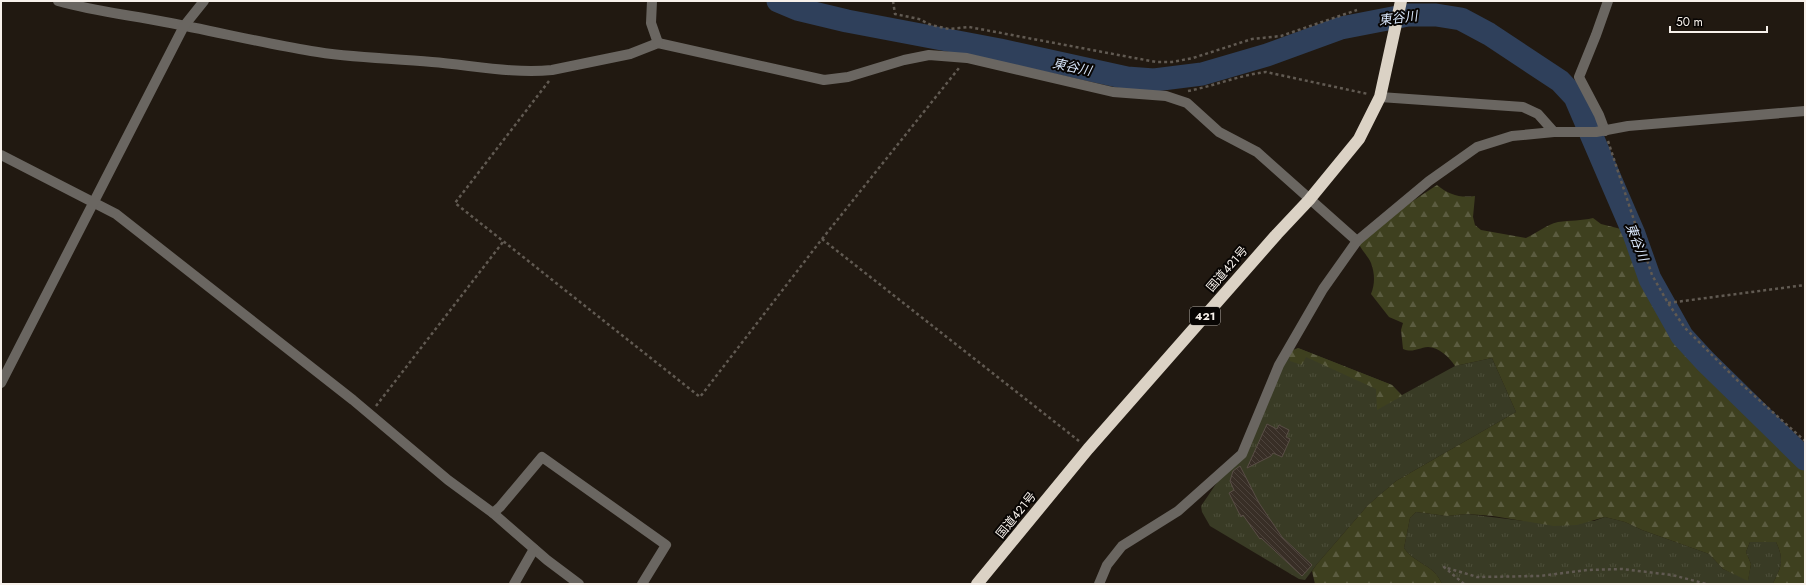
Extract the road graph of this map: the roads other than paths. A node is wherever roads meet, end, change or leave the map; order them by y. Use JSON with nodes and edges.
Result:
{"nodes":[{"id":1,"x":58,"y":1,"type":"edge"},
{"id":2,"x":204,"y":1,"type":"edge"},
{"id":3,"x":652,"y":1,"type":"edge"},
{"id":4,"x":1608,"y":1,"type":"edge"},
{"id":5,"x":1400,"y":4,"type":"edge"},
{"id":6,"x":184,"y":26,"type":"junction"},
{"id":7,"x":658,"y":43,"type":"junction"},
{"id":8,"x":1380,"y":97,"type":"junction"},
{"id":9,"x":1805,"y":111,"type":"edge"},
{"id":10,"x":1554,"y":132,"type":"junction"},
{"id":11,"x":1600,"y":132,"type":"junction"},
{"id":12,"x":1,"y":155,"type":"edge"},
{"id":13,"x":1309,"y":200,"type":"junction"},
{"id":14,"x":93,"y":202,"type":"junction"},
{"id":15,"x":1357,"y":241,"type":"junction"},
{"id":16,"x":1,"y":383,"type":"edge"},
{"id":17,"x":493,"y":513,"type":"junction"},
{"id":18,"x":534,"y":550,"type":"junction"},
{"id":19,"x":514,"y":584,"type":"edge"},
{"id":20,"x":580,"y":584,"type":"edge"},
{"id":21,"x":642,"y":584,"type":"edge"},
{"id":22,"x":977,"y":584,"type":"edge"},
{"id":23,"x":1099,"y":584,"type":"edge"}],
"edges":[{"from":1,"to":6,"type":"street"},
{"from":2,"to":6,"type":"street"},
{"from":3,"to":7,"type":"street"},
{"from":4,"to":11,"type":"street"},
{"from":5,"to":8,"type":"highway","name":"国道421号","number":"421"},
{"from":6,"to":7,"type":"street"},
{"from":6,"to":14,"type":"street"},
{"from":7,"to":13,"type":"street"},
{"from":8,"to":10,"type":"street"},
{"from":8,"to":13,"type":"highway","name":"国道421号","number":"421"},
{"from":9,"to":11,"type":"street"},
{"from":10,"to":11,"type":"street"},
{"from":10,"to":15,"type":"street"},
{"from":12,"to":14,"type":"street"},
{"from":13,"to":15,"type":"street"},
{"from":13,"to":22,"type":"highway","name":"国道421号","number":"421"},
{"from":14,"to":16,"type":"street"},
{"from":14,"to":17,"type":"street"},
{"from":15,"to":23,"type":"street"},
{"from":17,"to":18,"type":"street"},
{"from":17,"to":21,"type":"street"},
{"from":18,"to":19,"type":"street"},
{"from":18,"to":20,"type":"street"}]}
